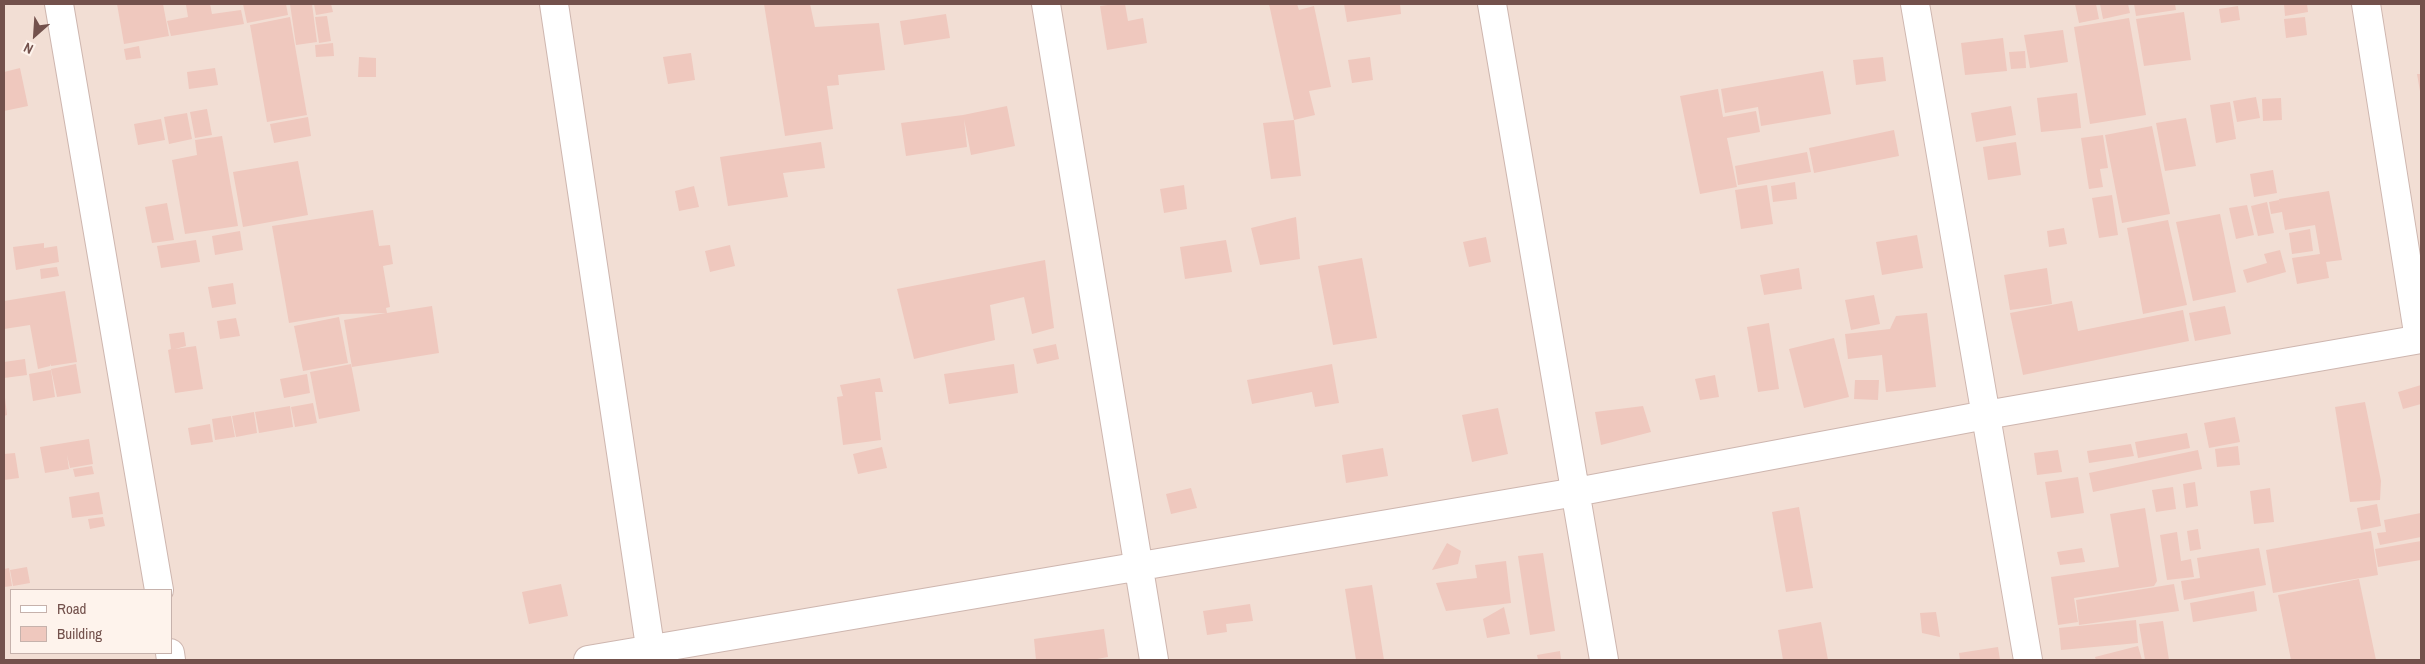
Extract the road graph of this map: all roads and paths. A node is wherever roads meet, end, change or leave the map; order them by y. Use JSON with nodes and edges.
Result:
{"nodes":[{"id":1,"x":59,"y":4,"type":"edge"},
{"id":2,"x":554,"y":4,"type":"edge"},
{"id":3,"x":1046,"y":4,"type":"edge"},
{"id":4,"x":1492,"y":4,"type":"edge"},
{"id":5,"x":1915,"y":4,"type":"edge"},
{"id":6,"x":2366,"y":4,"type":"edge"},
{"id":7,"x":2420,"y":339,"type":"edge"},
{"id":8,"x":1986,"y":416,"type":"junction"},
{"id":9,"x":1576,"y":492,"type":"junction"},
{"id":10,"x":1140,"y":567,"type":"junction"},
{"id":11,"x":159,"y":589,"type":"edge"},
{"id":12,"x":651,"y":655,"type":"edge"},
{"id":13,"x":588,"y":660,"type":"edge"},
{"id":14,"x":1154,"y":660,"type":"edge"},
{"id":15,"x":1604,"y":660,"type":"edge"},
{"id":16,"x":2028,"y":660,"type":"edge"}],
"edges":[{"from":1,"to":11,"type":"street"},
{"from":2,"to":12,"type":"street"},
{"from":3,"to":10,"type":"street"},
{"from":4,"to":9,"type":"street"},
{"from":5,"to":8,"type":"street"},
{"from":6,"to":7,"type":"street"},
{"from":7,"to":8,"type":"street"},
{"from":8,"to":9,"type":"street"},
{"from":8,"to":16,"type":"street"},
{"from":9,"to":10,"type":"street"},
{"from":9,"to":15,"type":"street"},
{"from":10,"to":12,"type":"street"},
{"from":10,"to":14,"type":"street"},
{"from":12,"to":13,"type":"street"}]}
